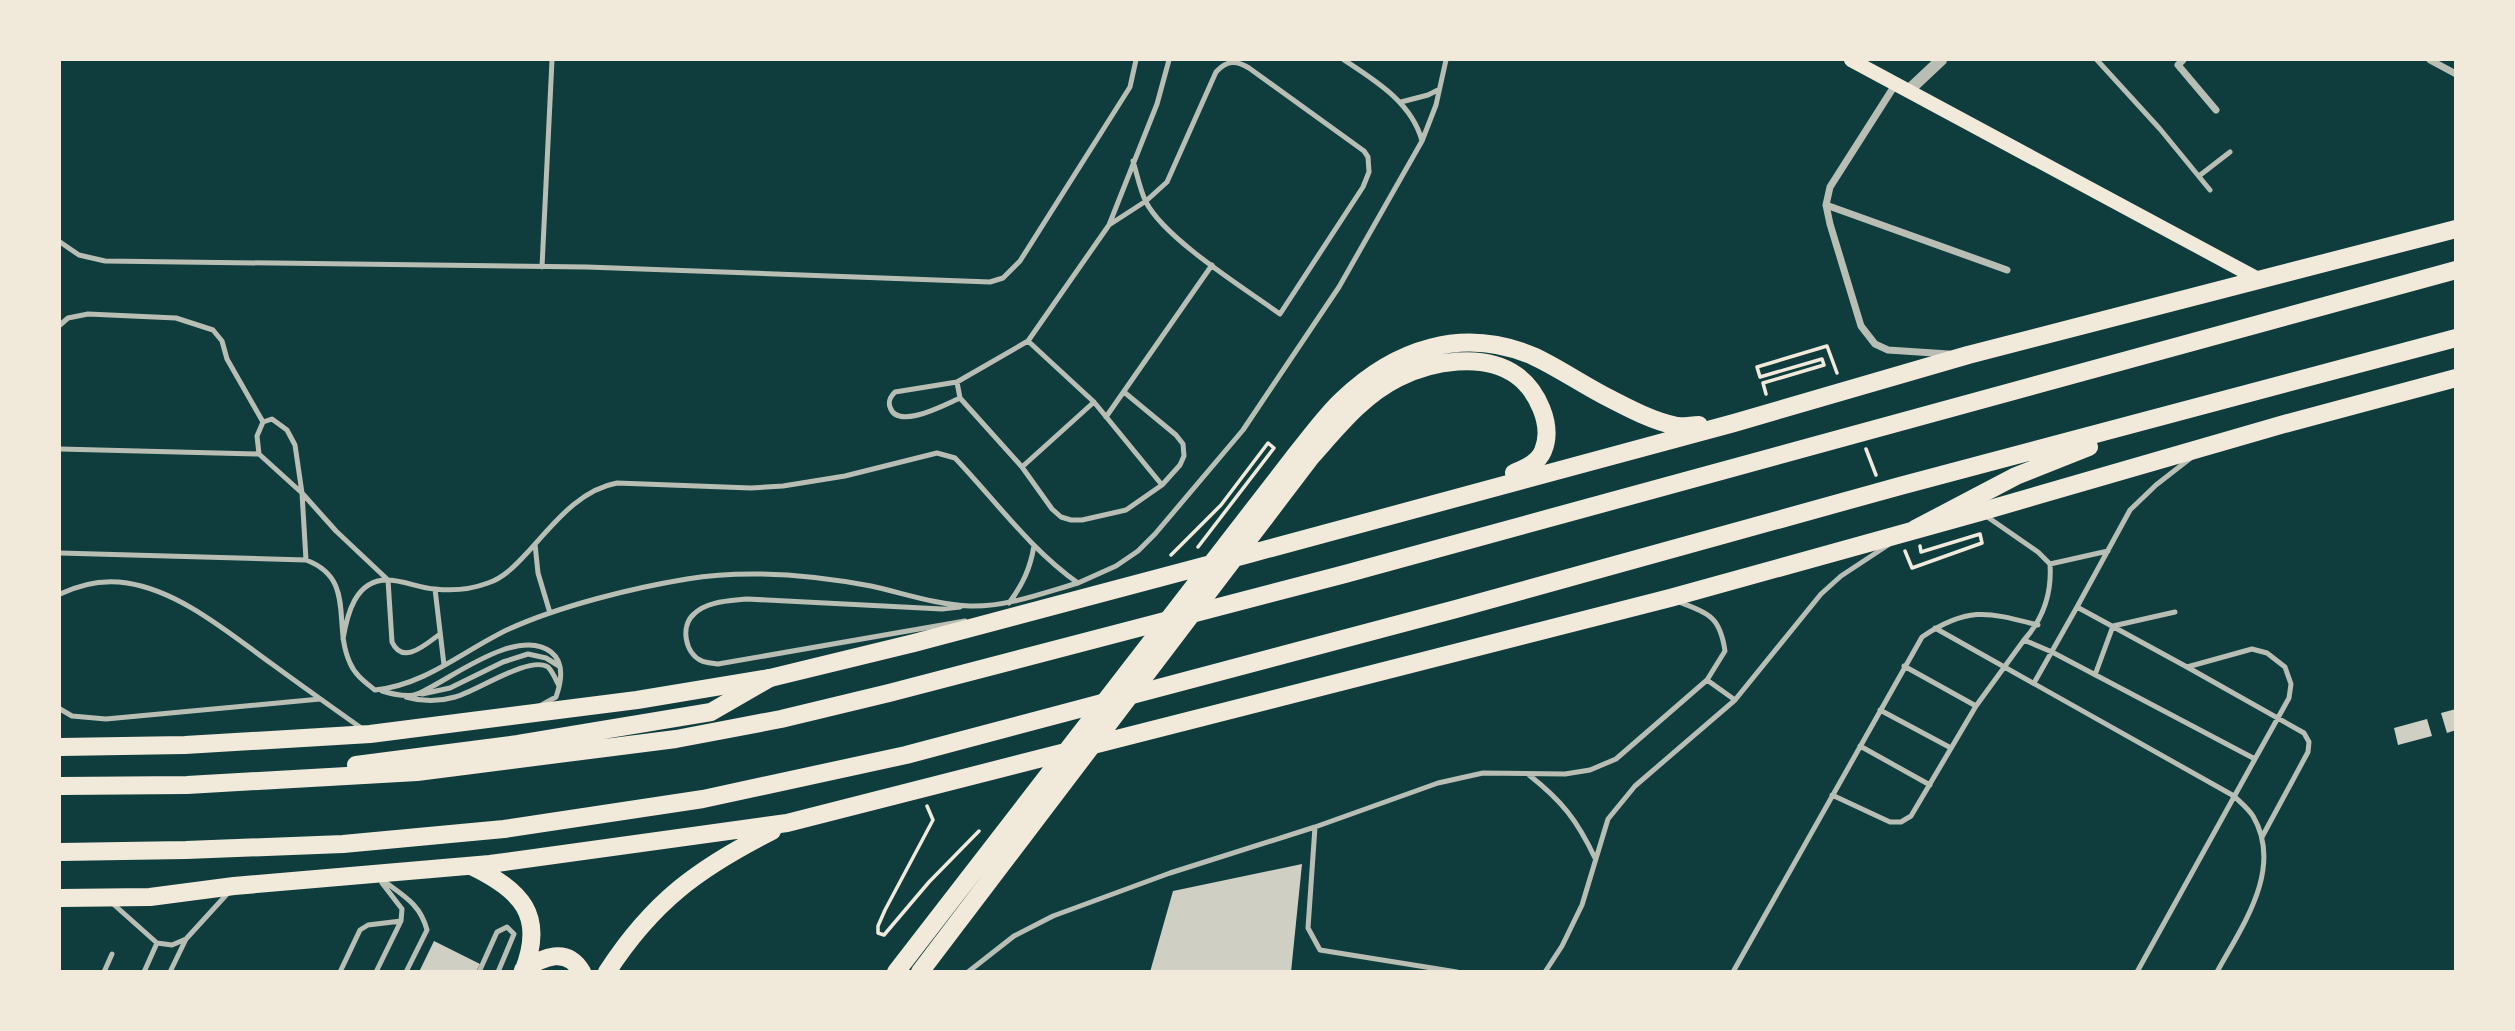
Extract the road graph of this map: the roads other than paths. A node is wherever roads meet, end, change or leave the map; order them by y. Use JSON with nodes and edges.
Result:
{"nodes":[{"id":1,"x":552,"y":60,"type":"edge"},
{"id":2,"x":1136,"y":60,"type":"edge"},
{"id":3,"x":1169,"y":60,"type":"edge"},
{"id":4,"x":1345,"y":60,"type":"edge"},
{"id":5,"x":1446,"y":60,"type":"edge"},
{"id":6,"x":1851,"y":60,"type":"edge"},
{"id":7,"x":1941,"y":60,"type":"edge"},
{"id":8,"x":2097,"y":60,"type":"edge"},
{"id":9,"x":2183,"y":60,"type":"edge"},
{"id":10,"x":2430,"y":60,"type":"edge"},
{"id":11,"x":2455,"y":74,"type":"edge"},
{"id":12,"x":1901,"y":88,"type":"junction"},
{"id":13,"x":1438,"y":90,"type":"junction"},
{"id":14,"x":1401,"y":103,"type":"junction"},
{"id":15,"x":2216,"y":110,"type":"dead end"},
{"id":16,"x":1422,"y":141,"type":"junction"},
{"id":17,"x":2230,"y":152,"type":"dead end"},
{"id":18,"x":1133,"y":161,"type":"junction"},
{"id":19,"x":2199,"y":176,"type":"junction"},
{"id":20,"x":2210,"y":190,"type":"dead end"},
{"id":21,"x":1146,"y":201,"type":"junction"},
{"id":22,"x":1826,"y":205,"type":"junction"},
{"id":23,"x":1109,"y":225,"type":"junction"},
{"id":24,"x":2455,"y":229,"type":"edge"},
{"id":25,"x":60,"y":242,"type":"edge"},
{"id":26,"x":1212,"y":265,"type":"junction"},
{"id":27,"x":542,"y":267,"type":"junction"},
{"id":28,"x":2007,"y":270,"type":"dead end"},
{"id":29,"x":2455,"y":270,"type":"edge"},
{"id":30,"x":2260,"y":280,"type":"junction"},
{"id":31,"x":60,"y":325,"type":"edge"},
{"id":32,"x":2455,"y":338,"type":"edge"},
{"id":33,"x":1028,"y":341,"type":"junction"},
{"id":34,"x":1968,"y":355,"type":"junction"},
{"id":35,"x":2455,"y":378,"type":"edge"},
{"id":36,"x":957,"y":382,"type":"junction"},
{"id":37,"x":1124,"y":392,"type":"junction"},
{"id":38,"x":960,"y":398,"type":"junction"},
{"id":39,"x":1094,"y":402,"type":"junction"},
{"id":40,"x":2178,"y":414,"type":"junction"},
{"id":41,"x":1107,"y":418,"type":"junction"},
{"id":42,"x":263,"y":422,"type":"junction"},
{"id":43,"x":1734,"y":423,"type":"junction"},
{"id":44,"x":2206,"y":446,"type":"junction"},
{"id":45,"x":60,"y":449,"type":"edge"},
{"id":46,"x":259,"y":454,"type":"junction"},
{"id":47,"x":1304,"y":455,"type":"junction"},
{"id":48,"x":1022,"y":467,"type":"junction"},
{"id":49,"x":1162,"y":485,"type":"junction"},
{"id":50,"x":1476,"y":491,"type":"junction"},
{"id":51,"x":302,"y":493,"type":"junction"},
{"id":52,"x":1980,"y":512,"type":"junction"},
{"id":53,"x":1908,"y":534,"type":"junction"},
{"id":54,"x":534,"y":544,"type":"junction"},
{"id":55,"x":1034,"y":545,"type":"junction"},
{"id":56,"x":2108,"y":551,"type":"junction"},
{"id":57,"x":60,"y":553,"type":"edge"},
{"id":58,"x":306,"y":560,"type":"junction"},
{"id":59,"x":2050,"y":564,"type":"junction"},
{"id":60,"x":388,"y":580,"type":"junction"},
{"id":61,"x":1079,"y":583,"type":"junction"},
{"id":62,"x":435,"y":589,"type":"junction"},
{"id":63,"x":60,"y":594,"type":"edge"},
{"id":64,"x":1670,"y":598,"type":"junction"},
{"id":65,"x":1009,"y":603,"type":"junction"},
{"id":66,"x":943,"y":605,"type":"junction"},
{"id":67,"x":1044,"y":607,"type":"junction"},
{"id":68,"x":2077,"y":607,"type":"junction"},
{"id":69,"x":550,"y":612,"type":"junction"},
{"id":70,"x":2175,"y":612,"type":"dead end"},
{"id":71,"x":2038,"y":625,"type":"junction"},
{"id":72,"x":2113,"y":626,"type":"junction"},
{"id":73,"x":1935,"y":628,"type":"junction"},
{"id":74,"x":440,"y":635,"type":"junction"},
{"id":75,"x":343,"y":639,"type":"junction"},
{"id":76,"x":2024,"y":640,"type":"junction"},
{"id":77,"x":2052,"y":652,"type":"junction"},
{"id":78,"x":444,"y":665,"type":"junction"},
{"id":79,"x":2004,"y":665,"type":"junction"},
{"id":80,"x":1904,"y":666,"type":"junction"},
{"id":81,"x":560,"y":667,"type":"junction"},
{"id":82,"x":2188,"y":667,"type":"junction"},
{"id":83,"x":2095,"y":675,"type":"junction"},
{"id":84,"x":770,"y":678,"type":"junction"},
{"id":85,"x":1707,"y":680,"type":"junction"},
{"id":86,"x":2034,"y":683,"type":"junction"},
{"id":87,"x":559,"y":687,"type":"junction"},
{"id":88,"x":375,"y":690,"type":"junction"},
{"id":89,"x":399,"y":695,"type":"junction"},
{"id":90,"x":416,"y":695,"type":"junction"},
{"id":91,"x":320,"y":699,"type":"junction"},
{"id":92,"x":1735,"y":700,"type":"junction"},
{"id":93,"x":1976,"y":706,"type":"junction"},
{"id":94,"x":60,"y":709,"type":"edge"},
{"id":95,"x":1880,"y":710,"type":"junction"},
{"id":96,"x":506,"y":717,"type":"junction"},
{"id":97,"x":2278,"y":720,"type":"junction"},
{"id":98,"x":370,"y":734,"type":"junction"},
{"id":99,"x":1860,"y":746,"type":"junction"},
{"id":100,"x":60,"y":747,"type":"edge"},
{"id":101,"x":1951,"y":748,"type":"junction"},
{"id":102,"x":2255,"y":759,"type":"junction"},
{"id":103,"x":1529,"y":775,"type":"junction"},
{"id":104,"x":264,"y":782,"type":"junction"},
{"id":105,"x":1930,"y":785,"type":"junction"},
{"id":106,"x":60,"y":786,"type":"edge"},
{"id":107,"x":1832,"y":795,"type":"junction"},
{"id":108,"x":2234,"y":796,"type":"junction"},
{"id":109,"x":787,"y":823,"type":"junction"},
{"id":110,"x":1315,"y":827,"type":"junction"},
{"id":111,"x":2262,"y":837,"type":"junction"},
{"id":112,"x":60,"y":852,"type":"edge"},
{"id":113,"x":1595,"y":858,"type":"junction"},
{"id":114,"x":471,"y":866,"type":"junction"},
{"id":115,"x":376,"y":875,"type":"junction"},
{"id":116,"x":234,"y":886,"type":"junction"},
{"id":117,"x":104,"y":896,"type":"junction"},
{"id":118,"x":60,"y":898,"type":"edge"},
{"id":119,"x":401,"y":921,"type":"junction"},
{"id":120,"x":186,"y":939,"type":"junction"},
{"id":121,"x":157,"y":943,"type":"junction"},
{"id":122,"x":112,"y":954,"type":"dead end"},
{"id":123,"x":104,"y":971,"type":"edge"},
{"id":124,"x":144,"y":971,"type":"edge"},
{"id":125,"x":170,"y":971,"type":"edge"},
{"id":126,"x":340,"y":971,"type":"edge"},
{"id":127,"x":376,"y":971,"type":"edge"},
{"id":128,"x":406,"y":971,"type":"edge"},
{"id":129,"x":479,"y":971,"type":"edge"},
{"id":130,"x":498,"y":971,"type":"edge"},
{"id":131,"x":523,"y":971,"type":"edge"},
{"id":132,"x":582,"y":971,"type":"edge"},
{"id":133,"x":607,"y":971,"type":"edge"},
{"id":134,"x":896,"y":971,"type":"edge"},
{"id":135,"x":920,"y":971,"type":"edge"},
{"id":136,"x":968,"y":971,"type":"edge"},
{"id":137,"x":1457,"y":971,"type":"edge"},
{"id":138,"x":1545,"y":971,"type":"edge"},
{"id":139,"x":1733,"y":971,"type":"edge"},
{"id":140,"x":2137,"y":971,"type":"edge"},
{"id":141,"x":2217,"y":971,"type":"edge"}],
"edges":[{"from":1,"to":27,"type":"lane"},
{"from":2,"to":27,"type":"lane"},
{"from":3,"to":18,"type":"lane"},
{"from":4,"to":14,"type":"lane"},
{"from":5,"to":13,"type":"lane"},
{"from":6,"to":12,"type":"main road"},
{"from":7,"to":12,"type":"street"},
{"from":8,"to":19,"type":"lane"},
{"from":9,"to":15,"type":"street"},
{"from":10,"to":11,"type":"street"},
{"from":12,"to":22,"type":"street"},
{"from":12,"to":30,"type":"main road"},
{"from":13,"to":14,"type":"lane"},
{"from":13,"to":16,"type":"lane"},
{"from":14,"to":16,"type":"lane"},
{"from":16,"to":61,"type":"lane"},
{"from":17,"to":19,"type":"lane"},
{"from":18,"to":21,"type":"lane"},
{"from":18,"to":23,"type":"lane"},
{"from":19,"to":20,"type":"lane"},
{"from":21,"to":23,"type":"lane"},
{"from":21,"to":26,"type":"lane"},
{"from":21,"to":26,"type":"lane"},
{"from":22,"to":28,"type":"street"},
{"from":22,"to":34,"type":"street"},
{"from":23,"to":33,"type":"lane"},
{"from":24,"to":30,"type":"highway"},
{"from":25,"to":27,"type":"lane"},
{"from":26,"to":37,"type":"lane"},
{"from":29,"to":104,"type":"highway"},
{"from":30,"to":34,"type":"highway"},
{"from":31,"to":42,"type":"lane"},
{"from":32,"to":40,"type":"highway"},
{"from":33,"to":36,"type":"lane"},
{"from":33,"to":39,"type":"lane"},
{"from":34,"to":43,"type":"highway"},
{"from":35,"to":44,"type":"highway"},
{"from":36,"to":38,"type":"lane"},
{"from":36,"to":38,"type":"lane"},
{"from":37,"to":41,"type":"lane"},
{"from":37,"to":49,"type":"lane"},
{"from":38,"to":48,"type":"lane"},
{"from":39,"to":41,"type":"lane"},
{"from":39,"to":48,"type":"lane"},
{"from":40,"to":53,"type":"highway"},
{"from":40,"to":112,"type":"highway"},
{"from":41,"to":49,"type":"lane"},
{"from":42,"to":46,"type":"lane"},
{"from":42,"to":51,"type":"lane"},
{"from":43,"to":47,"type":"highway"},
{"from":43,"to":50,"type":"highway"},
{"from":44,"to":52,"type":"highway"},
{"from":44,"to":56,"type":"lane"},
{"from":45,"to":46,"type":"lane"},
{"from":46,"to":51,"type":"lane"},
{"from":47,"to":50,"type":"highway"},
{"from":47,"to":134,"type":"highway"},
{"from":47,"to":135,"type":"highway"},
{"from":48,"to":49,"type":"lane"},
{"from":50,"to":67,"type":"highway"},
{"from":51,"to":58,"type":"lane"},
{"from":51,"to":60,"type":"lane"},
{"from":52,"to":53,"type":"highway"},
{"from":52,"to":59,"type":"lane"},
{"from":53,"to":64,"type":"highway"},
{"from":53,"to":92,"type":"lane"},
{"from":54,"to":55,"type":"lane"},
{"from":54,"to":62,"type":"lane"},
{"from":54,"to":69,"type":"lane"},
{"from":55,"to":61,"type":"lane"},
{"from":55,"to":65,"type":"lane"},
{"from":56,"to":59,"type":"lane"},
{"from":56,"to":68,"type":"lane"},
{"from":57,"to":58,"type":"lane"},
{"from":58,"to":75,"type":"lane"},
{"from":59,"to":71,"type":"lane"},
{"from":60,"to":62,"type":"lane"},
{"from":60,"to":74,"type":"lane"},
{"from":60,"to":75,"type":"lane"},
{"from":61,"to":65,"type":"lane"},
{"from":62,"to":74,"type":"lane"},
{"from":63,"to":91,"type":"lane"},
{"from":64,"to":85,"type":"lane"},
{"from":64,"to":109,"type":"highway"},
{"from":65,"to":66,"type":"lane"},
{"from":66,"to":67,"type":"lane"},
{"from":66,"to":69,"type":"lane"},
{"from":67,"to":84,"type":"highway"},
{"from":68,"to":72,"type":"lane"},
{"from":68,"to":77,"type":"lane"},
{"from":69,"to":78,"type":"lane"},
{"from":70,"to":72,"type":"lane"},
{"from":71,"to":73,"type":"lane"},
{"from":71,"to":76,"type":"lane"},
{"from":72,"to":82,"type":"lane"},
{"from":72,"to":83,"type":"lane"},
{"from":73,"to":79,"type":"lane"},
{"from":73,"to":80,"type":"lane"},
{"from":74,"to":78,"type":"lane"},
{"from":75,"to":88,"type":"lane"},
{"from":76,"to":77,"type":"lane"},
{"from":76,"to":79,"type":"lane"},
{"from":77,"to":83,"type":"lane"},
{"from":77,"to":86,"type":"lane"},
{"from":78,"to":88,"type":"lane"},
{"from":79,"to":86,"type":"lane"},
{"from":79,"to":93,"type":"lane"},
{"from":80,"to":93,"type":"lane"},
{"from":80,"to":95,"type":"lane"},
{"from":81,"to":87,"type":"lane"},
{"from":81,"to":90,"type":"lane"},
{"from":81,"to":90,"type":"lane"},
{"from":82,"to":97,"type":"lane"},
{"from":82,"to":97,"type":"lane"},
{"from":83,"to":102,"type":"lane"},
{"from":84,"to":96,"type":"highway"},
{"from":84,"to":104,"type":"highway"},
{"from":85,"to":92,"type":"lane"},
{"from":85,"to":103,"type":"lane"},
{"from":86,"to":108,"type":"lane"},
{"from":87,"to":89,"type":"lane"},
{"from":87,"to":96,"type":"lane"},
{"from":88,"to":89,"type":"lane"},
{"from":89,"to":90,"type":"lane"},
{"from":91,"to":94,"type":"lane"},
{"from":91,"to":98,"type":"lane"},
{"from":92,"to":113,"type":"lane"},
{"from":93,"to":101,"type":"lane"},
{"from":95,"to":99,"type":"lane"},
{"from":95,"to":101,"type":"lane"},
{"from":96,"to":98,"type":"highway"},
{"from":97,"to":102,"type":"lane"},
{"from":97,"to":111,"type":"lane"},
{"from":98,"to":100,"type":"highway"},
{"from":99,"to":105,"type":"lane"},
{"from":99,"to":107,"type":"lane"},
{"from":101,"to":105,"type":"lane"},
{"from":102,"to":108,"type":"lane"},
{"from":103,"to":110,"type":"lane"},
{"from":103,"to":113,"type":"lane"},
{"from":104,"to":106,"type":"highway"},
{"from":105,"to":107,"type":"lane"},
{"from":107,"to":139,"type":"lane"},
{"from":108,"to":111,"type":"lane"},
{"from":108,"to":140,"type":"lane"},
{"from":109,"to":114,"type":"highway"},
{"from":109,"to":133,"type":"highway"},
{"from":110,"to":136,"type":"lane"},
{"from":110,"to":137,"type":"lane"},
{"from":111,"to":141,"type":"lane"},
{"from":113,"to":138,"type":"lane"},
{"from":114,"to":115,"type":"highway"},
{"from":114,"to":131,"type":"highway"},
{"from":115,"to":116,"type":"highway"},
{"from":115,"to":119,"type":"lane"},
{"from":115,"to":128,"type":"lane"},
{"from":116,"to":117,"type":"highway"},
{"from":116,"to":120,"type":"lane"},
{"from":117,"to":118,"type":"highway"},
{"from":117,"to":121,"type":"lane"},
{"from":119,"to":126,"type":"lane"},
{"from":119,"to":127,"type":"lane"},
{"from":120,"to":121,"type":"lane"},
{"from":120,"to":125,"type":"lane"},
{"from":121,"to":124,"type":"lane"},
{"from":122,"to":123,"type":"lane"},
{"from":129,"to":130,"type":"lane"},
{"from":131,"to":132,"type":"highway"}]}
